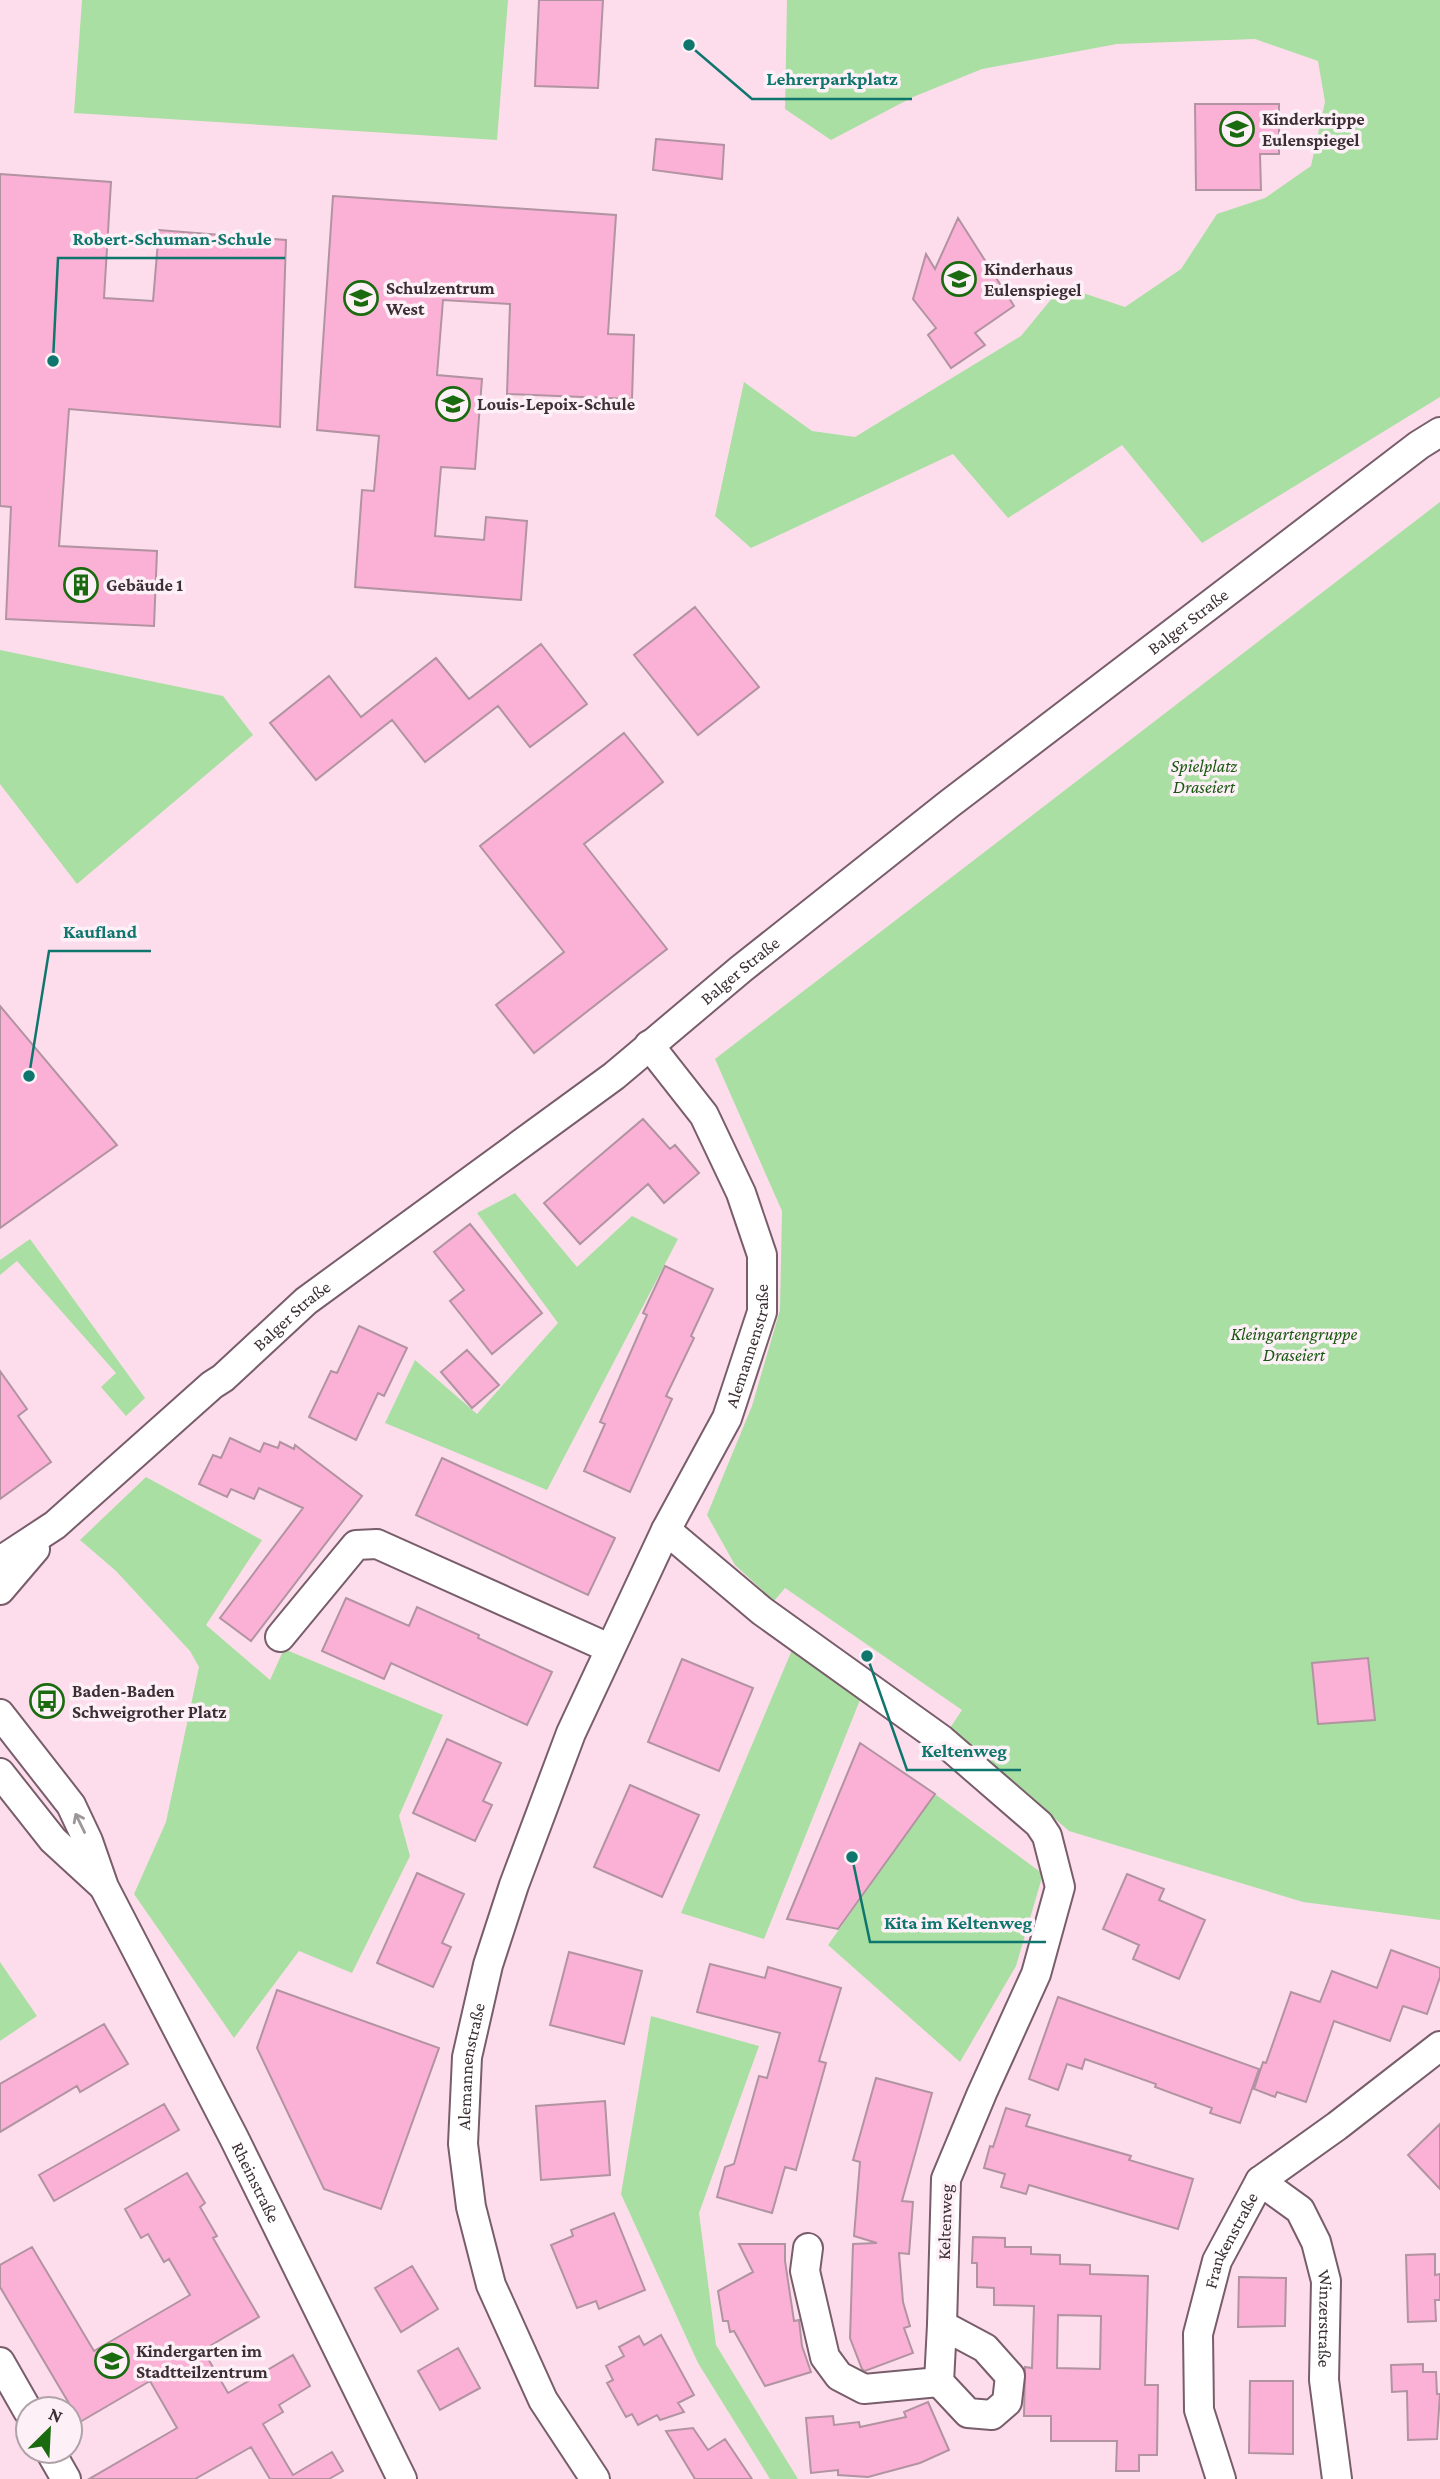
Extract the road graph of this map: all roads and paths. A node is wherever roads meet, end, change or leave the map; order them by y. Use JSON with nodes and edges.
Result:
{"nodes":[{"id":1,"x":1440,"y":432,"type":"edge"},
{"id":2,"x":649,"y":1045,"type":"junction"},
{"id":3,"x":55,"y":1525,"type":"junction"},
{"id":4,"x":666,"y":1530,"type":"junction"},
{"id":5,"x":0,"y":1561,"type":"edge"},
{"id":6,"x":0,"y":1590,"type":"edge"},
{"id":7,"x":280,"y":1637,"type":"dead end"},
{"id":8,"x":609,"y":1648,"type":"junction"},
{"id":9,"x":0,"y":1713,"type":"edge"},
{"id":10,"x":0,"y":1773,"type":"edge"},
{"id":11,"x":104,"y":1887,"type":"junction"},
{"id":12,"x":1440,"y":2046,"type":"edge"},
{"id":13,"x":1260,"y":2181,"type":"junction"},
{"id":14,"x":808,"y":2248,"type":"dead end"},
{"id":15,"x":942,"y":2325,"type":"junction"},
{"id":16,"x":0,"y":2362,"type":"edge"},
{"id":17,"x":939,"y":2382,"type":"junction"},
{"id":18,"x":19,"y":2395,"type":"edge"},
{"id":19,"x":402,"y":2479,"type":"edge"},
{"id":20,"x":595,"y":2479,"type":"edge"},
{"id":21,"x":1221,"y":2479,"type":"edge"},
{"id":22,"x":1337,"y":2479,"type":"edge"}],
"edges":[{"from":1,"to":2,"type":"street","name":"Balger Straße"},
{"from":2,"to":3,"type":"street","name":"Balger Straße"},
{"from":2,"to":4,"type":"street","name":"Alemannenstraße"},
{"from":3,"to":5,"type":"street","name":"Balger Straße"},
{"from":3,"to":6,"type":"street","name":"Balger Straße"},
{"from":4,"to":8,"type":"street","name":"Alemannenstraße"},
{"from":4,"to":15,"type":"street","name":"Keltenweg"},
{"from":7,"to":8,"type":"street"},
{"from":8,"to":20,"type":"street","name":"Alemannenstraße"},
{"from":11,"to":9,"type":"street","name":"Rheinstraße","one_way":true},
{"from":10,"to":11,"type":"street","name":"Rheinstraße"},
{"from":11,"to":19,"type":"street","name":"Rheinstraße"},
{"from":12,"to":13,"type":"street","name":"Frankenstraße"},
{"from":13,"to":21,"type":"street","name":"Frankenstraße"},
{"from":13,"to":22,"type":"street","name":"Winzerstraße"},
{"from":14,"to":17,"type":"street"},
{"from":15,"to":17,"type":"street","name":"Keltenweg"},
{"from":15,"to":17,"type":"street"},
{"from":16,"to":18,"type":"street"}]}
